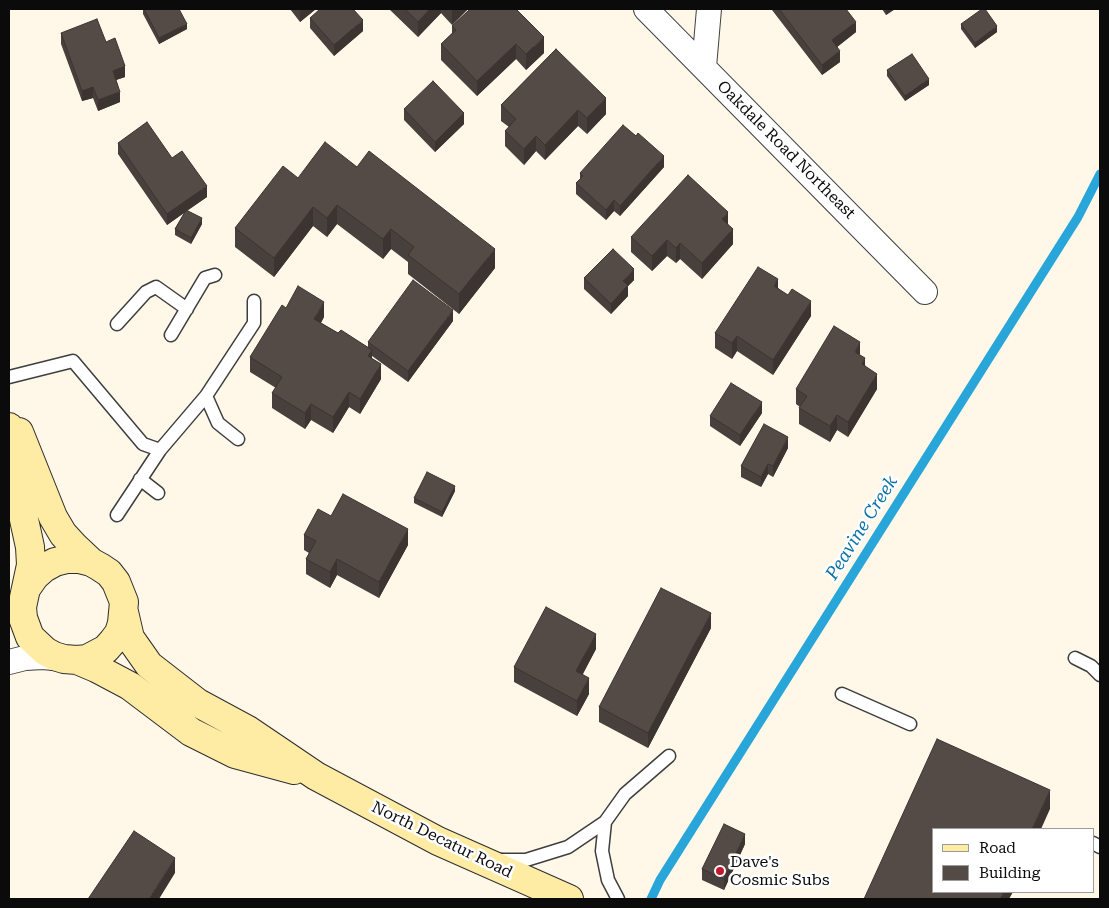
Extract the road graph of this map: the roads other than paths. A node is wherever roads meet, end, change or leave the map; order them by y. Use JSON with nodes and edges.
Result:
{"nodes":[{"id":1,"x":646,"y":9,"type":"edge"},
{"id":2,"x":710,"y":9,"type":"edge"},
{"id":3,"x":704,"y":67,"type":"junction"},
{"id":4,"x":215,"y":275,"type":"dead end"},
{"id":5,"x":925,"y":292,"type":"dead end"},
{"id":6,"x":254,"y":301,"type":"dead end"},
{"id":7,"x":187,"y":309,"type":"junction"},
{"id":8,"x":117,"y":324,"type":"dead end"},
{"id":9,"x":171,"y":335,"type":"dead end"},
{"id":10,"x":9,"y":377,"type":"edge"},
{"id":11,"x":206,"y":396,"type":"junction"},
{"id":12,"x":9,"y":409,"type":"edge"},
{"id":13,"x":9,"y":427,"type":"edge"},
{"id":14,"x":238,"y":439,"type":"dead end"},
{"id":15,"x":160,"y":450,"type":"junction"},
{"id":16,"x":140,"y":479,"type":"junction"},
{"id":17,"x":158,"y":493,"type":"dead end"},
{"id":18,"x":117,"y":515,"type":"dead end"},
{"id":19,"x":91,"y":562,"type":"junction"},
{"id":20,"x":20,"y":605,"type":"edge"},
{"id":21,"x":124,"y":612,"type":"junction"},
{"id":22,"x":1075,"y":658,"type":"dead end"},
{"id":23,"x":70,"y":660,"type":"junction"},
{"id":24,"x":9,"y":662,"type":"edge"},
{"id":25,"x":1100,"y":675,"type":"edge"},
{"id":26,"x":842,"y":694,"type":"dead end"},
{"id":27,"x":910,"y":724,"type":"dead end"},
{"id":28,"x":669,"y":756,"type":"dead end"},
{"id":29,"x":316,"y":776,"type":"junction"},
{"id":30,"x":605,"y":822,"type":"junction"},
{"id":31,"x":481,"y":861,"type":"junction"},
{"id":32,"x":569,"y":899,"type":"edge"},
{"id":33,"x":618,"y":899,"type":"edge"}],
"edges":[{"from":1,"to":3,"type":"street","name":"Oakdale Road Northeast"},
{"from":2,"to":3,"type":"street"},
{"from":3,"to":5,"type":"street","name":"Oakdale Road Northeast"},
{"from":4,"to":7,"type":"lane"},
{"from":6,"to":11,"type":"lane"},
{"from":7,"to":8,"type":"lane"},
{"from":7,"to":9,"type":"lane"},
{"from":10,"to":15,"type":"lane"},
{"from":11,"to":14,"type":"lane"},
{"from":11,"to":15,"type":"lane"},
{"from":12,"to":19,"type":"main road","name":"North Decatur Road"},
{"from":13,"to":20,"type":"main road","name":"North Decatur Road"},
{"from":15,"to":16,"type":"lane"},
{"from":16,"to":17,"type":"lane"},
{"from":16,"to":18,"type":"lane"},
{"from":19,"to":20,"type":"main road","name":"North Decatur Road"},
{"from":19,"to":21,"type":"main road","name":"North Decatur Road"},
{"from":20,"to":23,"type":"main road","name":"North Decatur Road"},
{"from":21,"to":23,"type":"main road"},
{"from":21,"to":29,"type":"main road","name":"North Decatur Road"},
{"from":22,"to":25,"type":"lane"},
{"from":23,"to":24,"type":"street"},
{"from":23,"to":29,"type":"main road","name":"North Decatur Road"},
{"from":26,"to":27,"type":"lane"},
{"from":28,"to":30,"type":"lane"},
{"from":29,"to":31,"type":"main road","name":"North Decatur Road"},
{"from":30,"to":31,"type":"lane"},
{"from":30,"to":33,"type":"lane"},
{"from":31,"to":32,"type":"main road","name":"North Decatur Road"}]}
